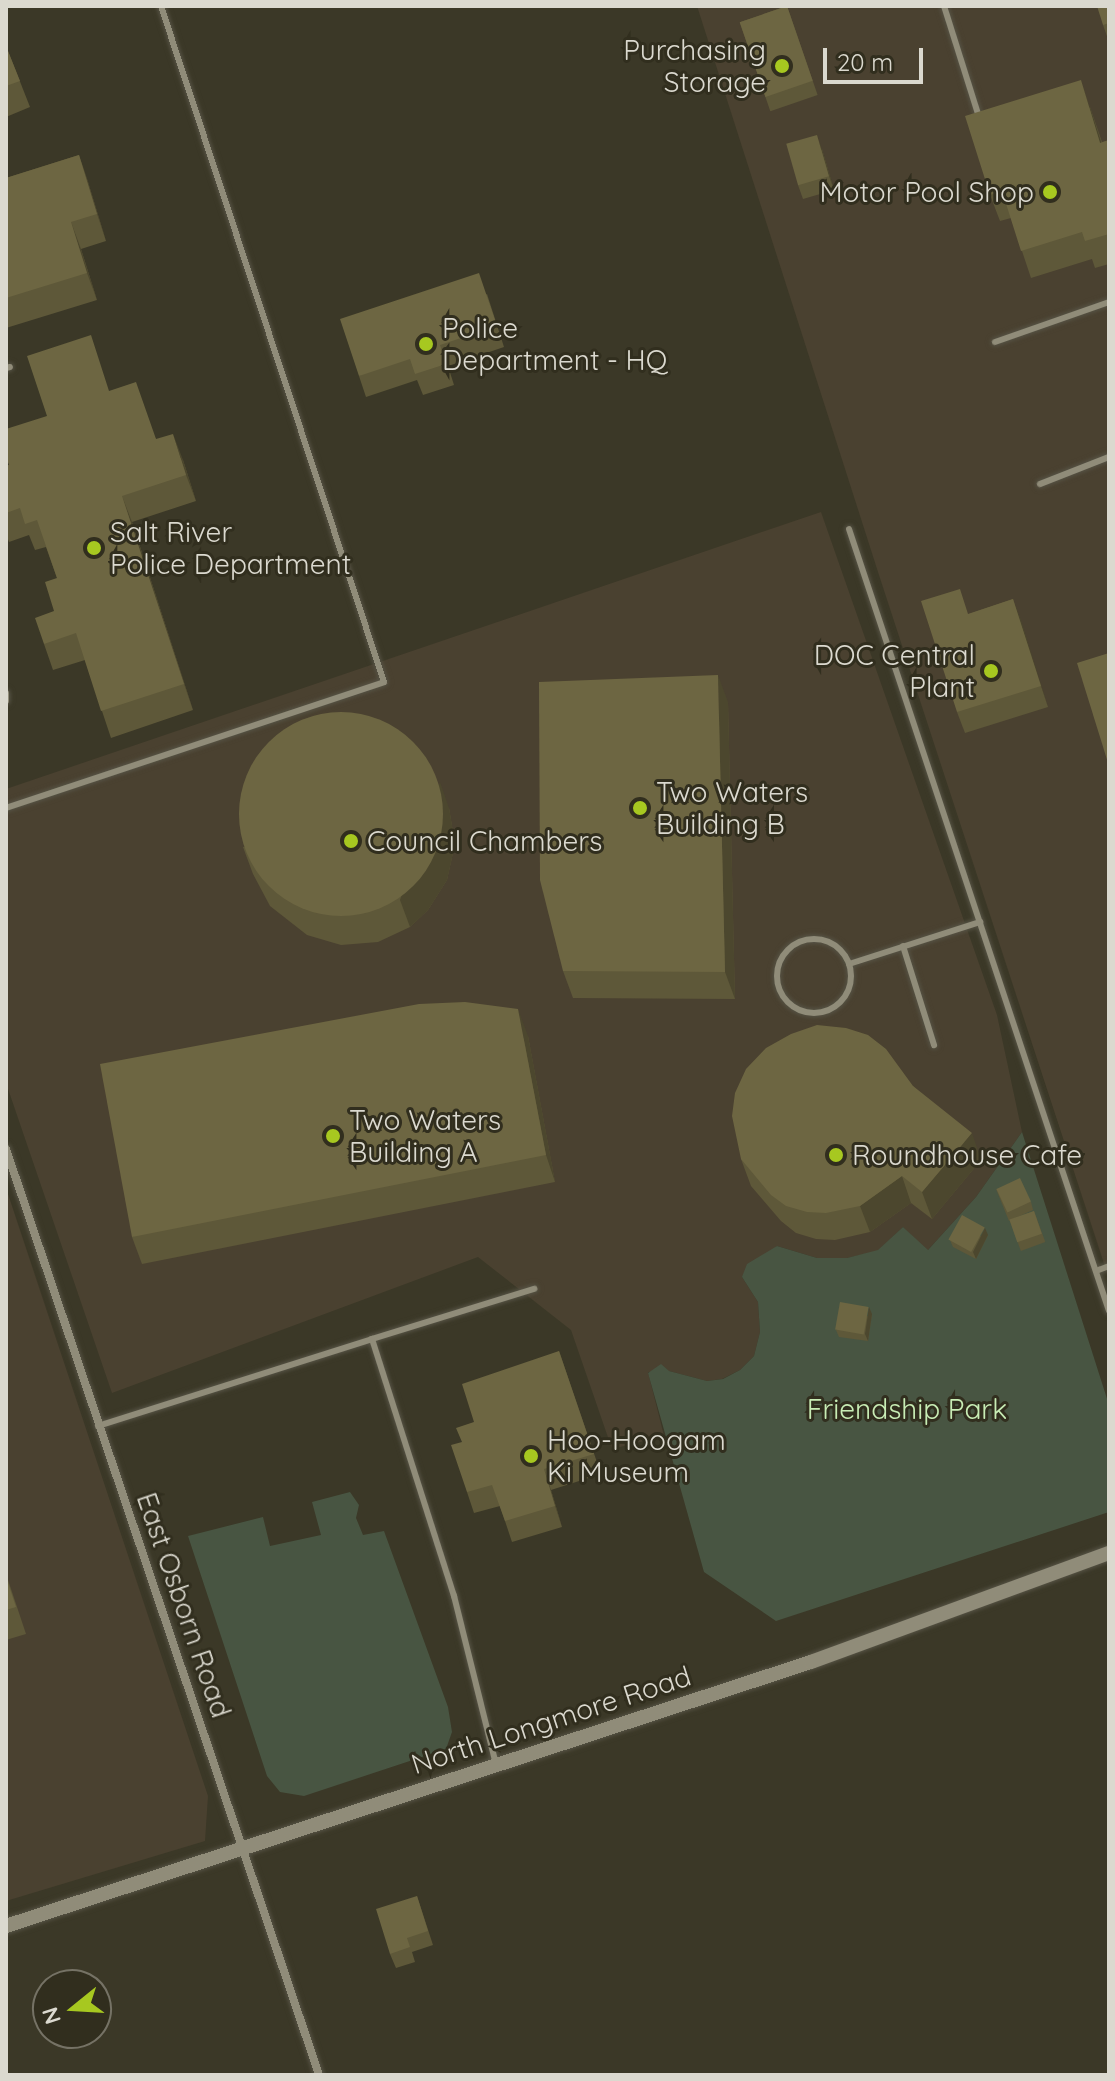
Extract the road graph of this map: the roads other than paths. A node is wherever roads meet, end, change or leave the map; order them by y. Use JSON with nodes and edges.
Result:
{"nodes":[{"id":1,"x":161,"y":6,"type":"edge"},
{"id":2,"x":944,"y":6,"type":"edge"},
{"id":3,"x":978,"y":114,"type":"edge"},
{"id":4,"x":1109,"y":302,"type":"edge"},
{"id":5,"x":995,"y":342,"type":"dead end"},
{"id":6,"x":1109,"y":457,"type":"edge"},
{"id":7,"x":1040,"y":484,"type":"dead end"},
{"id":8,"x":849,"y":529,"type":"dead end"},
{"id":9,"x":6,"y":693,"type":"edge"},
{"id":10,"x":6,"y":701,"type":"edge"},
{"id":11,"x":6,"y":808,"type":"edge"},
{"id":12,"x":980,"y":922,"type":"junction"},
{"id":13,"x":903,"y":946,"type":"junction"},
{"id":14,"x":849,"y":964,"type":"junction"},
{"id":15,"x":934,"y":1045,"type":"dead end"},
{"id":16,"x":6,"y":1149,"type":"edge"},
{"id":17,"x":1109,"y":1266,"type":"edge"},
{"id":18,"x":1096,"y":1271,"type":"junction"},
{"id":19,"x":534,"y":1289,"type":"dead end"},
{"id":20,"x":1109,"y":1311,"type":"edge"},
{"id":21,"x":372,"y":1339,"type":"junction"},
{"id":22,"x":98,"y":1426,"type":"junction"},
{"id":23,"x":1109,"y":1553,"type":"edge"},
{"id":24,"x":496,"y":1765,"type":"junction"},
{"id":25,"x":243,"y":1847,"type":"junction"},
{"id":26,"x":6,"y":1926,"type":"edge"},
{"id":27,"x":319,"y":2075,"type":"edge"}],
"edges":[{"from":1,"to":11,"type":"lane"},
{"from":2,"to":3,"type":"lane"},
{"from":4,"to":5,"type":"lane"},
{"from":6,"to":7,"type":"lane"},
{"from":8,"to":12,"type":"lane"},
{"from":9,"to":10,"type":"lane"},
{"from":12,"to":13,"type":"lane"},
{"from":12,"to":18,"type":"lane"},
{"from":13,"to":14,"type":"lane"},
{"from":13,"to":15,"type":"lane"},
{"from":14,"to":14,"type":"lane"},
{"from":16,"to":22,"type":"street","name":"East Osborn Road"},
{"from":17,"to":18,"type":"lane"},
{"from":18,"to":20,"type":"lane"},
{"from":19,"to":21,"type":"lane"},
{"from":21,"to":22,"type":"lane"},
{"from":21,"to":24,"type":"lane"},
{"from":22,"to":25,"type":"street","name":"East Osborn Road"},
{"from":23,"to":24,"type":"street","name":"North Longmore Road"},
{"from":24,"to":25,"type":"street","name":"North Longmore Road"},
{"from":25,"to":26,"type":"street","name":"North Longmore Road"},
{"from":25,"to":27,"type":"street","name":"East Osborn Road"}]}
